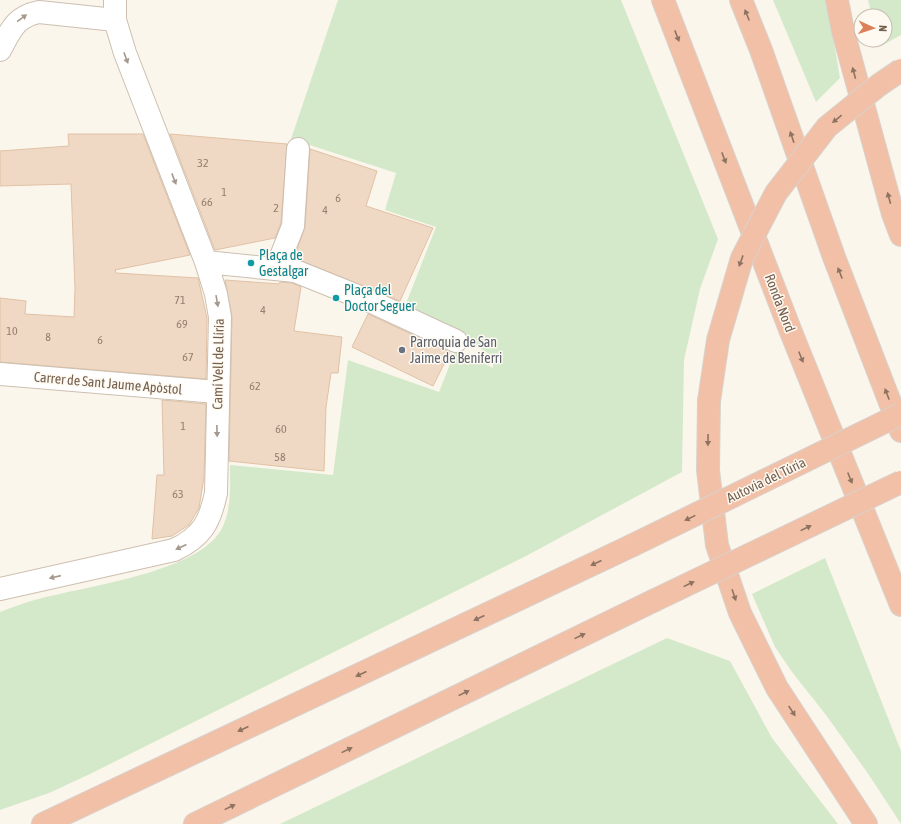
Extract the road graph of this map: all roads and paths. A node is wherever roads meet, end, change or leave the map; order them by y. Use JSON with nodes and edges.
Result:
{"nodes":[{"id":1,"x":663,"y":0,"type":"edge"},
{"id":2,"x":741,"y":0,"type":"edge"},
{"id":3,"x":837,"y":0,"type":"edge"},
{"id":4,"x":115,"y":10,"type":"edge"},
{"id":5,"x":0,"y":50,"type":"edge"},
{"id":6,"x":901,"y":70,"type":"edge"},
{"id":7,"x":298,"y":149,"type":"dead end"},
{"id":8,"x":901,"y":235,"type":"edge"},
{"id":9,"x":206,"y":262,"type":"junction"},
{"id":10,"x":284,"y":264,"type":"junction"},
{"id":11,"x":456,"y":341,"type":"dead end"},
{"id":12,"x":0,"y":374,"type":"edge"},
{"id":13,"x":217,"y":392,"type":"junction"},
{"id":14,"x":901,"y":414,"type":"edge"},
{"id":15,"x":901,"y":430,"type":"edge"},
{"id":16,"x":901,"y":482,"type":"edge"},
{"id":17,"x":0,"y":589,"type":"edge"},
{"id":18,"x":901,"y":605,"type":"edge"},
{"id":19,"x":43,"y":824,"type":"edge"},
{"id":20,"x":195,"y":824,"type":"edge"},
{"id":21,"x":866,"y":824,"type":"edge"}],
"edges":[{"from":1,"to":18,"type":"highway","name":"Ronda Nord","one_way":true},
{"from":15,"to":2,"type":"highway","one_way":true},
{"from":8,"to":3,"type":"highway","one_way":true},
{"from":5,"to":4,"type":"street","one_way":true},
{"from":4,"to":9,"type":"street","name":"Camí Vell de Llíria","one_way":true},
{"from":6,"to":21,"type":"highway","one_way":true,"bridge":true},
{"from":7,"to":10,"type":"street"},
{"from":9,"to":10,"type":"street"},
{"from":9,"to":13,"type":"street","name":"Camí Vell de Llíria","one_way":true},
{"from":10,"to":11,"type":"street"},
{"from":12,"to":13,"type":"street","name":"Carrer de Sant Jaume Apòstol"},
{"from":13,"to":17,"type":"street","name":"Camí Vell de Llíria","one_way":true},
{"from":14,"to":19,"type":"highway","name":"Autovia del Túria","one_way":true,"bridge":true},
{"from":20,"to":16,"type":"highway","one_way":true,"bridge":true}]}
